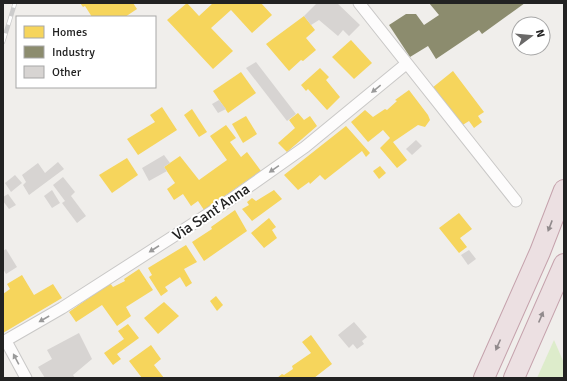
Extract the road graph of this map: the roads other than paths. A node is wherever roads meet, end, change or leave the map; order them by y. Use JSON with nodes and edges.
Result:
{"nodes":[{"id":1,"x":359,"y":3,"type":"edge"},
{"id":2,"x":406,"y":64,"type":"junction"},
{"id":3,"x":564,"y":190,"type":"edge"},
{"id":4,"x":516,"y":201,"type":"dead end"},
{"id":5,"x":564,"y":264,"type":"edge"},
{"id":6,"x":5,"y":342,"type":"edge"},
{"id":7,"x":26,"y":378,"type":"edge"},
{"id":8,"x":484,"y":378,"type":"edge"},
{"id":9,"x":514,"y":378,"type":"edge"}],
"edges":[{"from":1,"to":2,"type":"street"},
{"from":2,"to":4,"type":"street"},
{"from":2,"to":6,"type":"street","name":"Via Sant'Anna","one_way":true},
{"from":3,"to":8,"type":"highway","one_way":true},
{"from":9,"to":5,"type":"highway","one_way":true},
{"from":7,"to":6,"type":"street","one_way":true}]}
